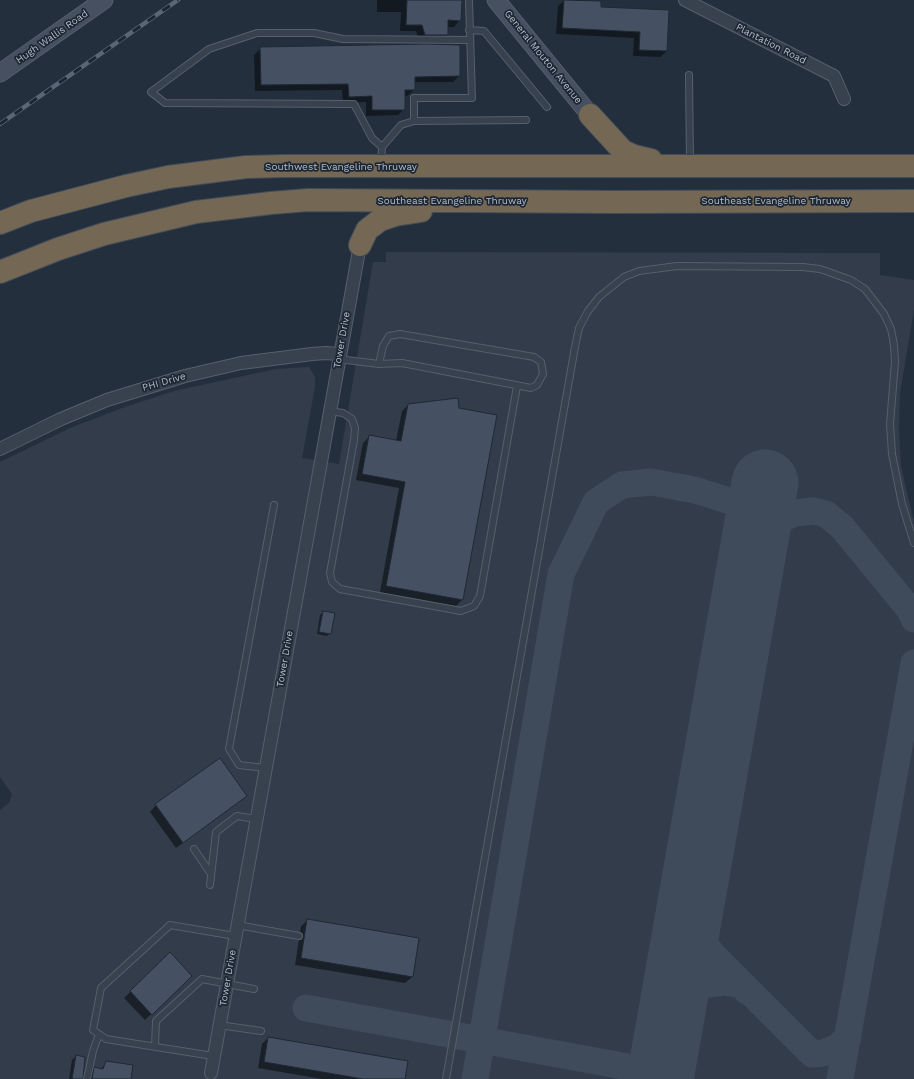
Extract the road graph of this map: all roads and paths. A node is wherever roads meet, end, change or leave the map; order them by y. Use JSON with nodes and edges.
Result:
{"nodes":[{"id":1,"x":104,"y":0,"type":"edge"},
{"id":2,"x":469,"y":0,"type":"edge"},
{"id":3,"x":496,"y":0,"type":"edge"},
{"id":4,"x":685,"y":0,"type":"edge"},
{"id":5,"x":469,"y":30,"type":"junction"},
{"id":6,"x":470,"y":40,"type":"junction"},
{"id":7,"x":0,"y":73,"type":"edge"},
{"id":8,"x":689,"y":76,"type":"dead end"},
{"id":9,"x":844,"y":100,"type":"dead end"},
{"id":10,"x":547,"y":107,"type":"dead end"},
{"id":11,"x":590,"y":115,"type":"junction"},
{"id":12,"x":526,"y":120,"type":"dead end"},
{"id":13,"x":414,"y":121,"type":"junction"},
{"id":14,"x":395,"y":162,"type":"junction"},
{"id":15,"x":690,"y":165,"type":"junction"},
{"id":16,"x":574,"y":166,"type":"junction"},
{"id":17,"x":914,"y":166,"type":"edge"},
{"id":18,"x":361,"y":200,"type":"junction"},
{"id":19,"x":399,"y":200,"type":"junction"},
{"id":20,"x":485,"y":201,"type":"junction"},
{"id":21,"x":892,"y":201,"type":"junction"},
{"id":22,"x":914,"y":201,"type":"edge"},
{"id":23,"x":914,"y":212,"type":"edge"},
{"id":24,"x":0,"y":223,"type":"edge"},
{"id":25,"x":360,"y":245,"type":"junction"},
{"id":26,"x":0,"y":272,"type":"edge"},
{"id":27,"x":339,"y":357,"type":"junction"},
{"id":28,"x":379,"y":364,"type":"junction"},
{"id":29,"x":517,"y":386,"type":"junction"},
{"id":30,"x":329,"y":411,"type":"junction"},
{"id":31,"x":0,"y":449,"type":"edge"},
{"id":32,"x":274,"y":505,"type":"dead end"},
{"id":33,"x":914,"y":543,"type":"edge"},
{"id":34,"x":265,"y":768,"type":"junction"},
{"id":35,"x":256,"y":819,"type":"junction"},
{"id":36,"x":194,"y":849,"type":"dead end"},
{"id":37,"x":211,"y":874,"type":"junction"},
{"id":38,"x":210,"y":885,"type":"dead end"},
{"id":39,"x":236,"y":930,"type":"junction"},
{"id":40,"x":299,"y":936,"type":"dead end"},
{"id":41,"x":226,"y":984,"type":"junction"},
{"id":42,"x":254,"y":989,"type":"dead end"},
{"id":43,"x":219,"y":1025,"type":"junction"},
{"id":44,"x":261,"y":1031,"type":"dead end"},
{"id":45,"x":99,"y":1034,"type":"junction"},
{"id":46,"x":155,"y":1046,"type":"junction"},
{"id":47,"x":214,"y":1056,"type":"junction"},
{"id":48,"x":210,"y":1076,"type":"edge"},
{"id":49,"x":87,"y":1079,"type":"edge"},
{"id":50,"x":446,"y":1079,"type":"edge"}],
"edges":[{"from":1,"to":7,"type":"street","name":"Hugh Wallis Road"},
{"from":2,"to":5,"type":"lane"},
{"from":3,"to":11,"type":"street","name":"General Mouton Avenue"},
{"from":4,"to":9,"type":"street","name":"Plantation Road"},
{"from":5,"to":6,"type":"lane"},
{"from":5,"to":10,"type":"lane"},
{"from":6,"to":13,"type":"lane"},
{"from":6,"to":14,"type":"lane"},
{"from":8,"to":15,"type":"lane"},
{"from":11,"to":15,"type":"highway"},
{"from":11,"to":16,"type":"highway"},
{"from":12,"to":13,"type":"lane"},
{"from":13,"to":14,"type":"lane"},
{"from":14,"to":16,"type":"highway","name":"Southwest Evangeline Thruway"},
{"from":14,"to":18,"type":"highway"},
{"from":14,"to":19,"type":"highway"},
{"from":14,"to":24,"type":"highway","name":"Southwest Evangeline Thruway"},
{"from":15,"to":16,"type":"highway","name":"Southwest Evangeline Thruway"},
{"from":15,"to":17,"type":"highway"},
{"from":18,"to":19,"type":"highway","name":"Southeast Evangeline Thruway"},
{"from":18,"to":25,"type":"highway"},
{"from":18,"to":26,"type":"highway","name":"Southeast Evangeline Thruway"},
{"from":19,"to":20,"type":"highway","name":"Southeast Evangeline Thruway"},
{"from":20,"to":21,"type":"highway","name":"Southeast Evangeline Thruway"},
{"from":20,"to":25,"type":"highway"},
{"from":21,"to":22,"type":"highway","name":"Southeast Evangeline Thruway"},
{"from":21,"to":23,"type":"street"},
{"from":25,"to":27,"type":"street","name":"Tower Drive"},
{"from":27,"to":28,"type":"lane"},
{"from":27,"to":30,"type":"street","name":"Tower Drive"},
{"from":27,"to":31,"type":"street","name":"PHI Drive"},
{"from":28,"to":29,"type":"lane"},
{"from":28,"to":29,"type":"lane"},
{"from":29,"to":30,"type":"lane"},
{"from":30,"to":34,"type":"street","name":"Tower Drive"},
{"from":32,"to":34,"type":"lane"},
{"from":33,"to":50,"type":"lane"},
{"from":34,"to":35,"type":"street","name":"Tower Drive"},
{"from":35,"to":37,"type":"lane"},
{"from":35,"to":39,"type":"street","name":"Tower Drive"},
{"from":36,"to":37,"type":"lane"},
{"from":37,"to":38,"type":"lane"},
{"from":39,"to":40,"type":"lane"},
{"from":39,"to":41,"type":"street","name":"Tower Drive"},
{"from":39,"to":45,"type":"lane"},
{"from":41,"to":42,"type":"lane"},
{"from":41,"to":43,"type":"street","name":"Tower Drive"},
{"from":41,"to":46,"type":"lane"},
{"from":43,"to":44,"type":"lane"},
{"from":43,"to":47,"type":"street","name":"Tower Drive"},
{"from":45,"to":46,"type":"lane"},
{"from":45,"to":49,"type":"lane"},
{"from":46,"to":47,"type":"lane"},
{"from":47,"to":48,"type":"street","name":"Tower Drive"}]}
